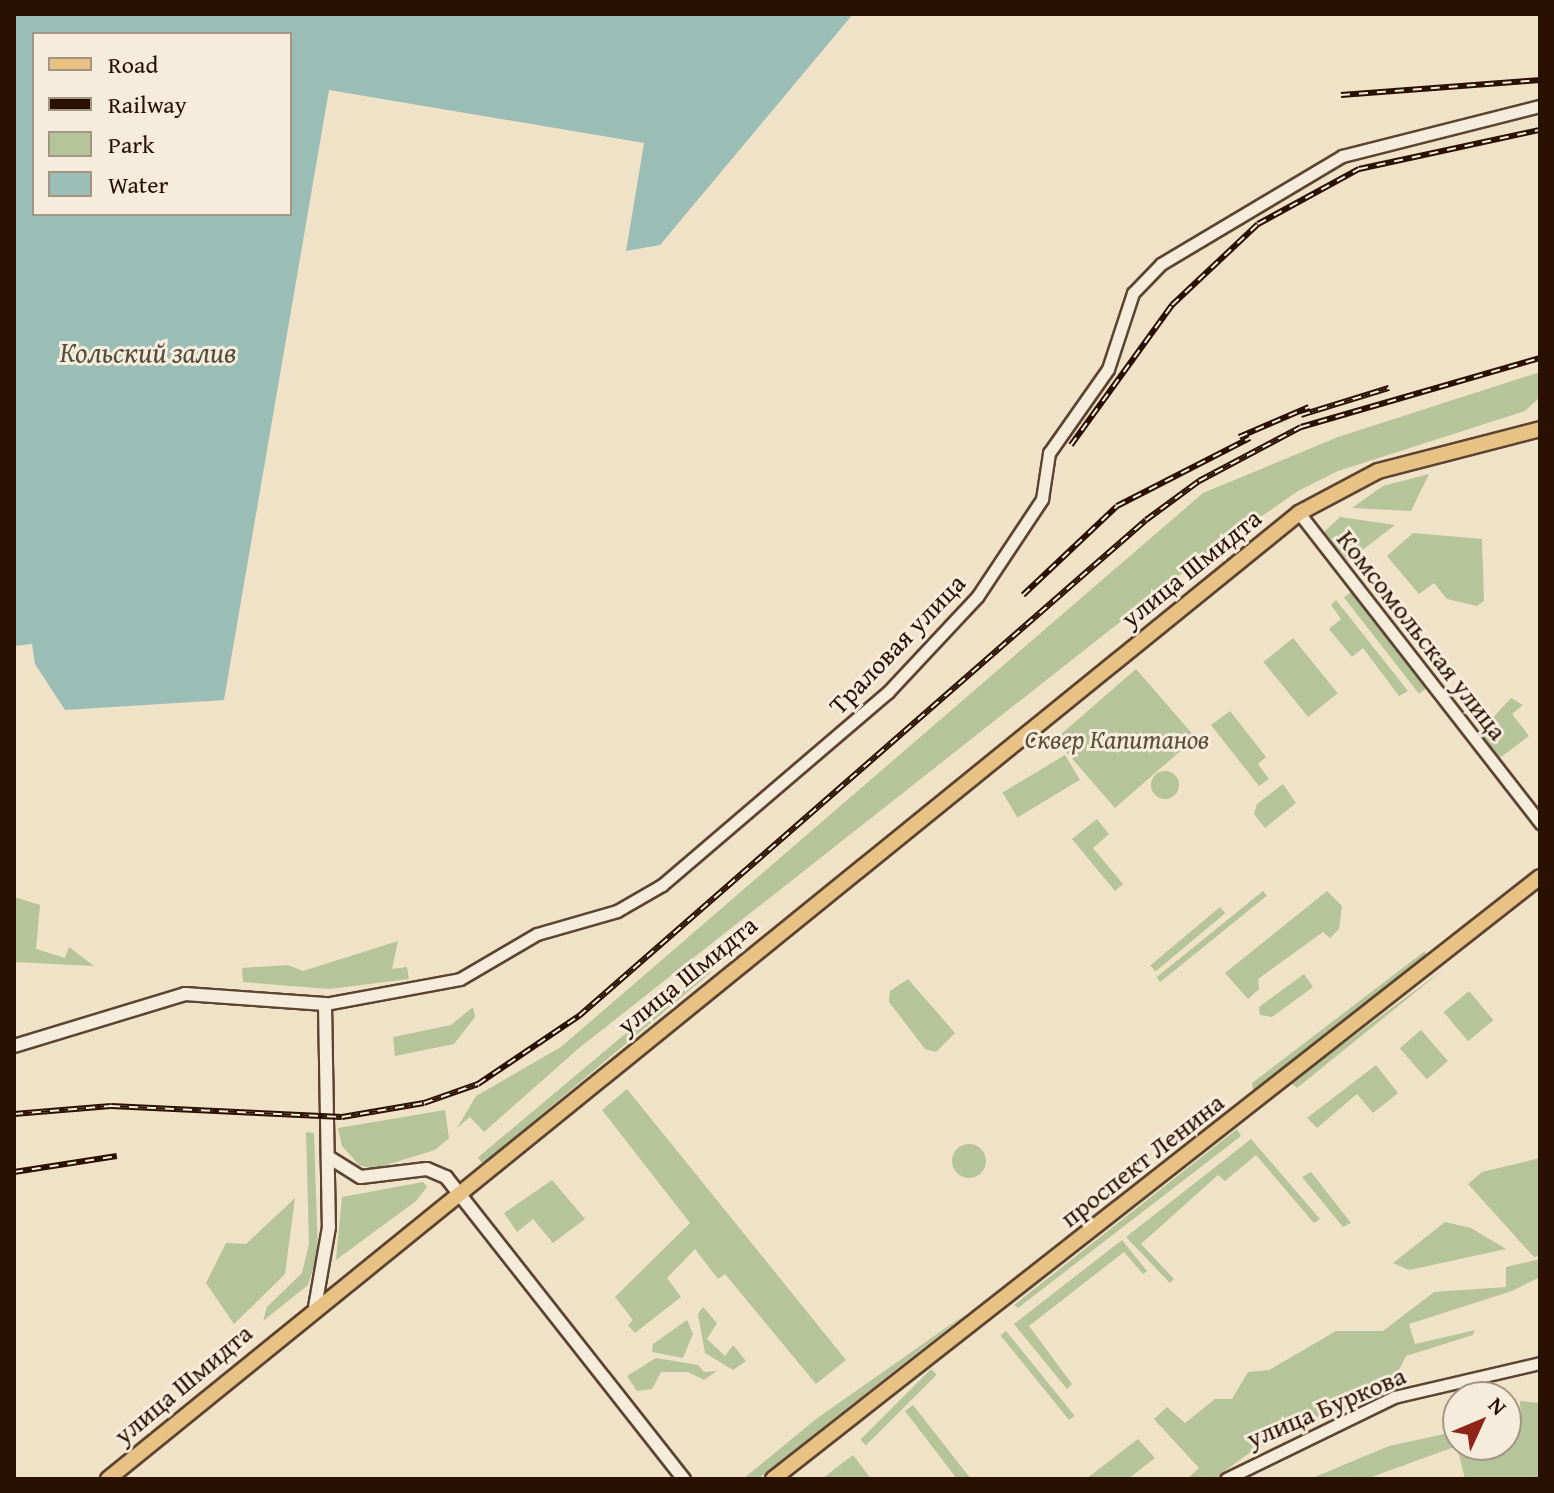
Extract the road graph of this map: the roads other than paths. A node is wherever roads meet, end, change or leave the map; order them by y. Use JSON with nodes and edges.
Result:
{"nodes":[{"id":1,"x":1540,"y":106,"type":"edge"},
{"id":2,"x":1540,"y":429,"type":"edge"},
{"id":3,"x":1299,"y":513,"type":"junction"},
{"id":4,"x":1540,"y":823,"type":"edge"},
{"id":5,"x":1540,"y":877,"type":"edge"},
{"id":6,"x":325,"y":1004,"type":"junction"},
{"id":7,"x":14,"y":1046,"type":"edge"},
{"id":8,"x":330,"y":1158,"type":"junction"},
{"id":9,"x":458,"y":1192,"type":"junction"},
{"id":10,"x":315,"y":1307,"type":"junction"},
{"id":11,"x":1540,"y":1363,"type":"edge"},
{"id":12,"x":108,"y":1479,"type":"edge"},
{"id":13,"x":684,"y":1479,"type":"edge"},
{"id":14,"x":773,"y":1479,"type":"edge"},
{"id":15,"x":1226,"y":1479,"type":"edge"}],
"edges":[{"from":1,"to":6,"type":"street","name":"Траловая улица"},
{"from":2,"to":3,"type":"main road","name":"улица Шмидта"},
{"from":3,"to":4,"type":"street","name":"Комсомольская улица"},
{"from":3,"to":9,"type":"main road","name":"улица Шмидта"},
{"from":5,"to":14,"type":"main road","name":"проспект Ленина"},
{"from":6,"to":7,"type":"main road"},
{"from":6,"to":8,"type":"main road"},
{"from":8,"to":9,"type":"main road"},
{"from":8,"to":10,"type":"main road"},
{"from":9,"to":10,"type":"main road","name":"улица Шмидта"},
{"from":9,"to":13,"type":"main road"},
{"from":10,"to":12,"type":"main road","name":"улица Шмидта"},
{"from":11,"to":15,"type":"street","name":"улица Буркова"}]}
